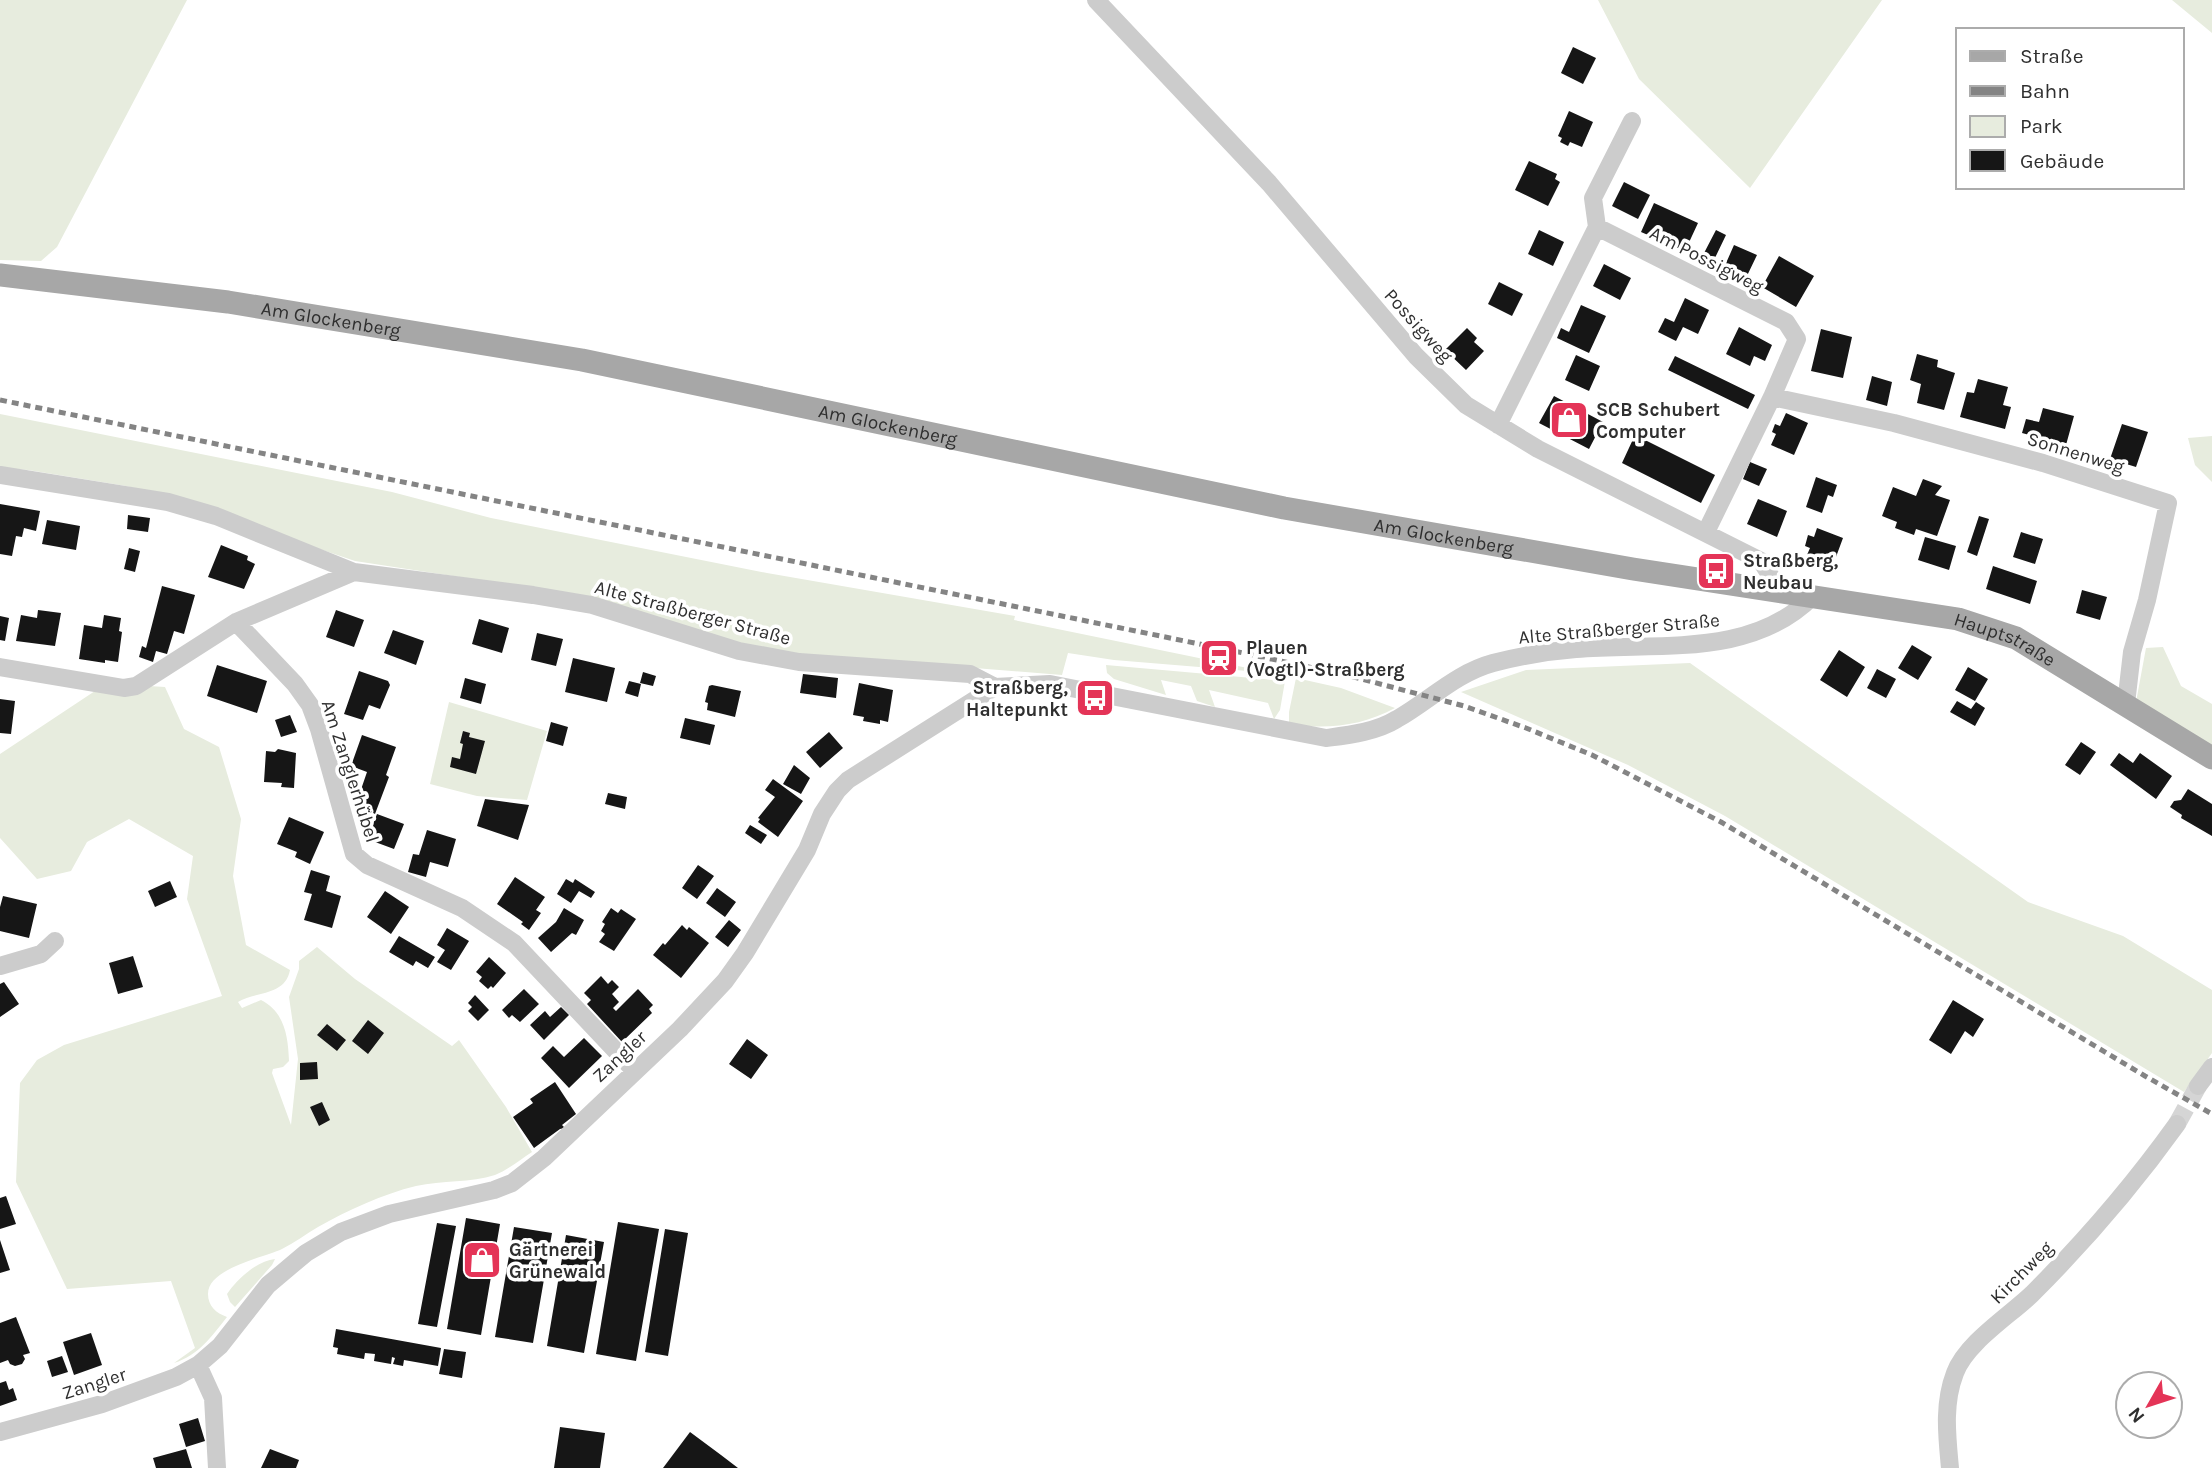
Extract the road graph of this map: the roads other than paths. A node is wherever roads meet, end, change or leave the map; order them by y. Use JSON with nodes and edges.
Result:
{"nodes":[{"id":1,"x":1096,"y":0,"type":"edge"},
{"id":2,"x":1632,"y":121,"type":"dead end"},
{"id":3,"x":1597,"y":228,"type":"junction"},
{"id":4,"x":0,"y":275,"type":"edge"},
{"id":5,"x":1772,"y":397,"type":"junction"},
{"id":6,"x":1498,"y":425,"type":"junction"},
{"id":7,"x":0,"y":475,"type":"edge"},
{"id":8,"x":1706,"y":532,"type":"junction"},
{"id":9,"x":354,"y":572,"type":"junction"},
{"id":10,"x":1774,"y":591,"type":"junction"},
{"id":11,"x":1813,"y":596,"type":"junction"},
{"id":12,"x":236,"y":622,"type":"junction"},
{"id":13,"x":0,"y":667,"type":"edge"},
{"id":14,"x":995,"y":687,"type":"junction"},
{"id":15,"x":2126,"y":704,"type":"junction"},
{"id":16,"x":2212,"y":758,"type":"edge"},
{"id":17,"x":55,"y":941,"type":"dead end"},
{"id":18,"x":0,"y":966,"type":"edge"},
{"id":19,"x":2212,"y":1067,"type":"edge"},
{"id":20,"x":634,"y":1070,"type":"junction"},
{"id":21,"x":2198,"y":1086,"type":"tunnel mouth"},
{"id":22,"x":2177,"y":1124,"type":"tunnel mouth"},
{"id":23,"x":198,"y":1365,"type":"junction"},
{"id":24,"x":0,"y":1432,"type":"edge"},
{"id":25,"x":217,"y":1468,"type":"edge"},
{"id":26,"x":1950,"y":1468,"type":"edge"}],
"edges":[{"from":1,"to":6,"type":"street","name":"Possigweg"},
{"from":2,"to":3,"type":"street"},
{"from":3,"to":5,"type":"street","name":"Am Possigweg"},
{"from":3,"to":6,"type":"street"},
{"from":4,"to":10,"type":"main road","name":"Am Glockenberg"},
{"from":5,"to":8,"type":"street","name":"Am Possigweg"},
{"from":5,"to":15,"type":"street","name":"Sonnenweg"},
{"from":6,"to":8,"type":"street","name":"Possigweg"},
{"from":7,"to":9,"type":"street","name":"Alte Straßberger Straße"},
{"from":8,"to":10,"type":"street","name":"Possigweg"},
{"from":9,"to":12,"type":"street"},
{"from":9,"to":14,"type":"street","name":"Alte Straßberger Straße"},
{"from":10,"to":11,"type":"main road","name":"Hauptstraße"},
{"from":11,"to":14,"type":"street","name":"Alte Straßberger Straße"},
{"from":11,"to":15,"type":"main road","name":"Hauptstraße"},
{"from":12,"to":13,"type":"street"},
{"from":12,"to":20,"type":"street","name":"Am Zanglerhübel"},
{"from":14,"to":20,"type":"street","name":"Zangler"},
{"from":15,"to":16,"type":"main road","name":"Hauptstraße"},
{"from":17,"to":18,"type":"street"},
{"from":19,"to":21,"type":"street"},
{"from":20,"to":23,"type":"street","name":"Zangler"},
{"from":22,"to":26,"type":"street","name":"Kirchweg"},
{"from":23,"to":24,"type":"street","name":"Zangler"},
{"from":23,"to":25,"type":"street"}]}
